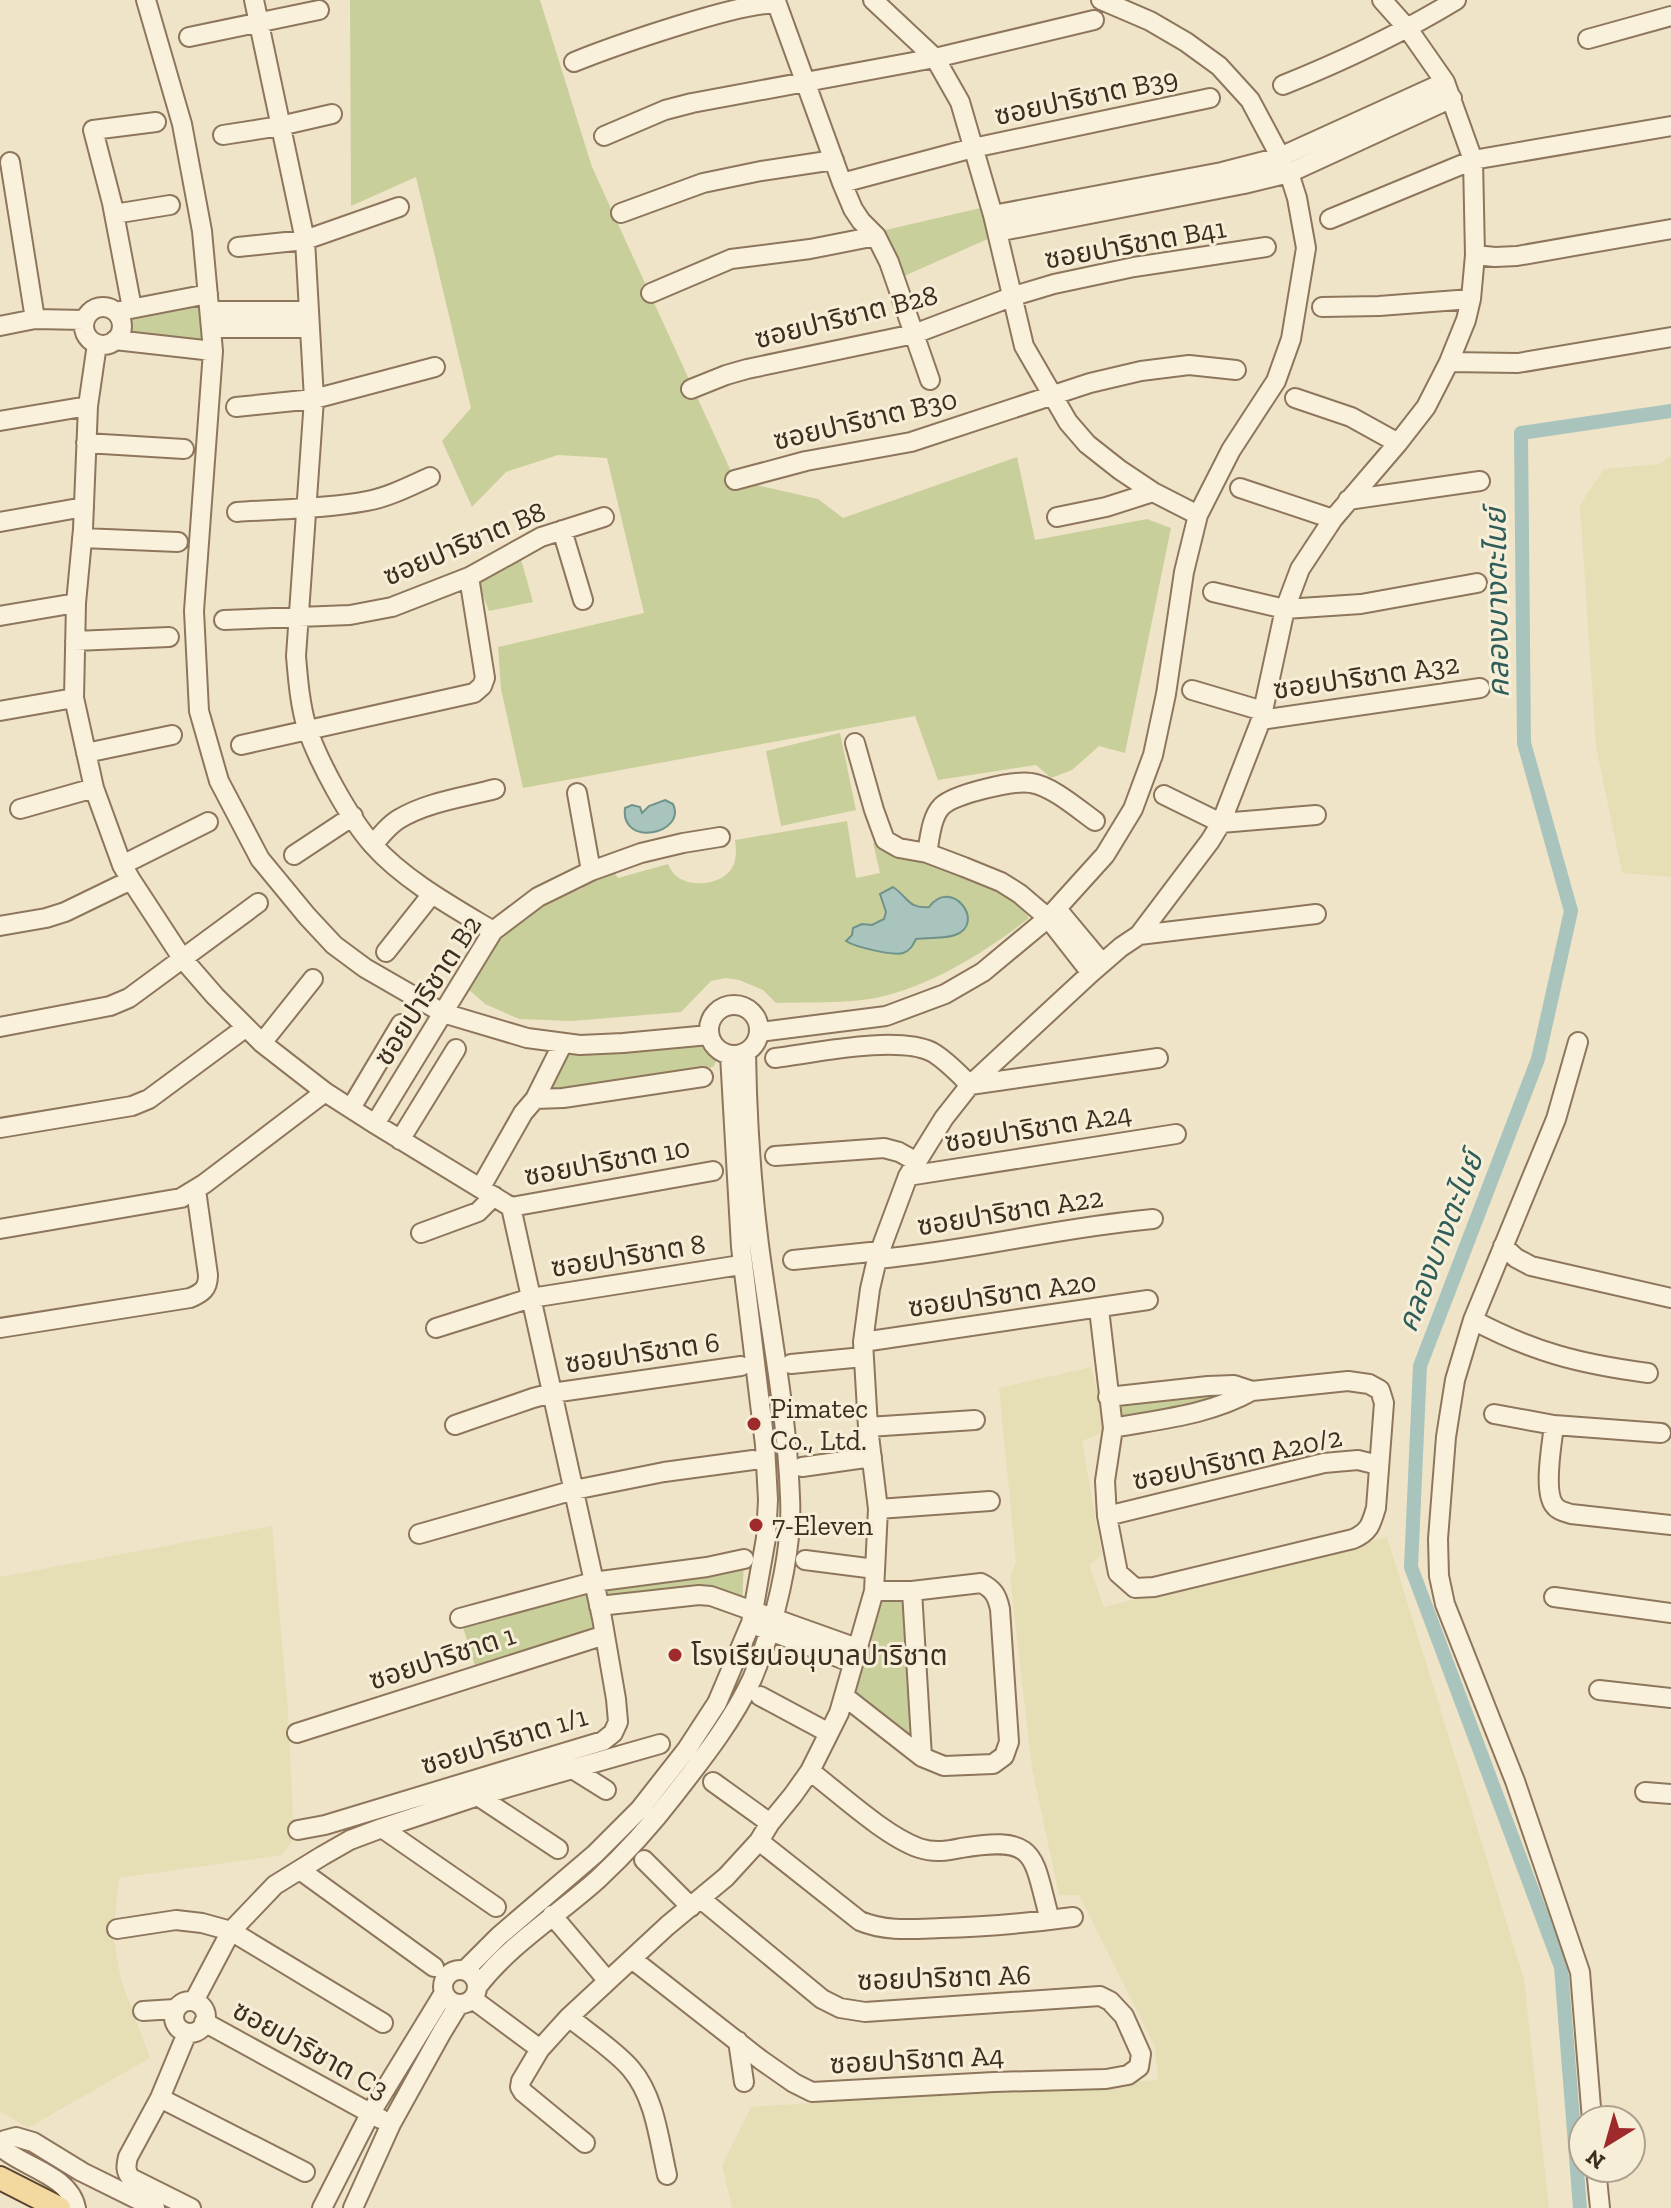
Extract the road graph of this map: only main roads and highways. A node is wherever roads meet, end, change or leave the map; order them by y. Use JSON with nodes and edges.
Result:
{"nodes":[{"id":1,"x":7,"y":2182,"type":"edge"},
{"id":2,"x":59,"y":2208,"type":"edge"}],
"edges":[{"from":1,"to":2,"type":"main road"}]}
